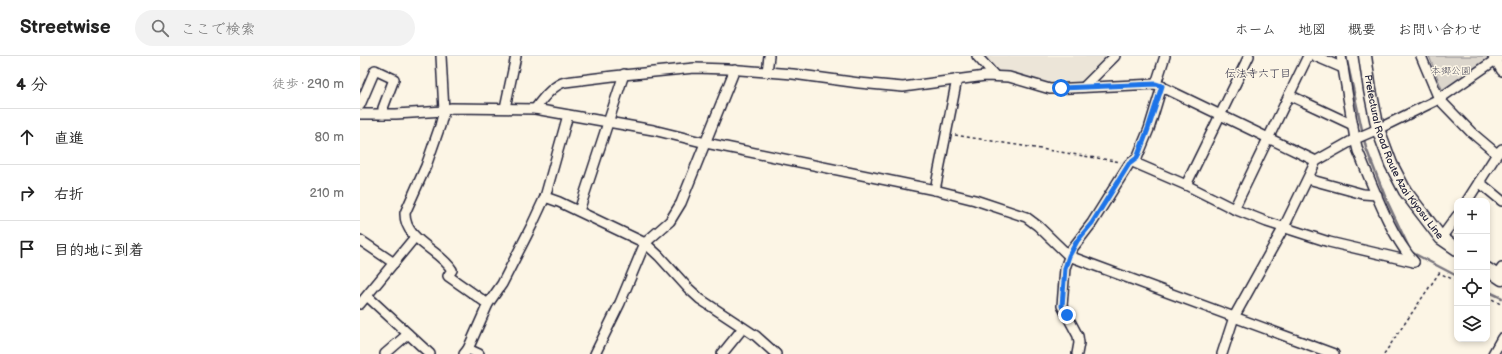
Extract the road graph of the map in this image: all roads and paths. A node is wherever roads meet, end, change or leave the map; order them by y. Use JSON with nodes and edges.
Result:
{"nodes":[{"id":1,"x":441,"y":56,"type":"edge"},
{"id":2,"x":516,"y":56,"type":"edge"},
{"id":3,"x":769,"y":56,"type":"edge"},
{"id":4,"x":977,"y":56,"type":"edge"},
{"id":5,"x":1115,"y":56,"type":"edge"},
{"id":6,"x":1165,"y":56,"type":"edge"},
{"id":7,"x":1249,"y":56,"type":"edge"},
{"id":8,"x":1308,"y":56,"type":"edge"},
{"id":9,"x":1314,"y":56,"type":"edge"},
{"id":10,"x":1341,"y":56,"type":"edge"},
{"id":11,"x":1365,"y":56,"type":"edge"},
{"id":12,"x":1421,"y":56,"type":"edge"},
{"id":13,"x":1496,"y":57,"type":"edge"},
{"id":14,"x":1342,"y":68,"type":"junction"},
{"id":15,"x":735,"y":69,"type":"junction"},
{"id":16,"x":1502,"y":71,"type":"edge"},
{"id":17,"x":767,"y":72,"type":"junction"},
{"id":18,"x":624,"y":74,"type":"junction"},
{"id":19,"x":995,"y":76,"type":"junction"},
{"id":20,"x":957,"y":79,"type":"junction"},
{"id":21,"x":1159,"y":85,"type":"junction"},
{"id":22,"x":1084,"y":87,"type":"junction"},
{"id":23,"x":1289,"y":95,"type":"junction"},
{"id":24,"x":1439,"y":99,"type":"junction"},
{"id":25,"x":360,"y":105,"type":"edge"},
{"id":26,"x":505,"y":108,"type":"junction"},
{"id":27,"x":535,"y":109,"type":"junction"},
{"id":28,"x":444,"y":111,"type":"junction"},
{"id":29,"x":360,"y":114,"type":"edge"},
{"id":30,"x":383,"y":114,"type":"junction"},
{"id":31,"x":1220,"y":114,"type":"junction"},
{"id":32,"x":568,"y":115,"type":"junction"},
{"id":33,"x":609,"y":122,"type":"junction"},
{"id":34,"x":1353,"y":125,"type":"junction"},
{"id":35,"x":1378,"y":129,"type":"junction"},
{"id":36,"x":947,"y":134,"type":"junction"},
{"id":37,"x":1360,"y":137,"type":"junction"},
{"id":38,"x":1268,"y":138,"type":"junction"},
{"id":39,"x":706,"y":143,"type":"junction"},
{"id":40,"x":1500,"y":152,"type":"edge"},
{"id":41,"x":1133,"y":161,"type":"junction"},
{"id":42,"x":1316,"y":161,"type":"junction"},
{"id":43,"x":1308,"y":178,"type":"junction"},
{"id":44,"x":1479,"y":182,"type":"junction"},
{"id":45,"x":1186,"y":185,"type":"junction"},
{"id":46,"x":935,"y":190,"type":"junction"},
{"id":47,"x":1377,"y":196,"type":"junction"},
{"id":48,"x":545,"y":197,"type":"junction"},
{"id":49,"x":1468,"y":198,"type":"edge"},
{"id":50,"x":1502,"y":201,"type":"edge"},
{"id":51,"x":1234,"y":210,"type":"junction"},
{"id":52,"x":579,"y":211,"type":"junction"},
{"id":53,"x":1454,"y":220,"type":"edge"},
{"id":54,"x":1284,"y":227,"type":"junction"},
{"id":55,"x":415,"y":237,"type":"junction"},
{"id":56,"x":1441,"y":238,"type":"junction"},
{"id":57,"x":360,"y":240,"type":"edge"},
{"id":58,"x":645,"y":243,"type":"junction"},
{"id":59,"x":1454,"y":247,"type":"edge"},
{"id":60,"x":1069,"y":256,"type":"junction"},
{"id":61,"x":394,"y":263,"type":"junction"},
{"id":62,"x":1454,"y":280,"type":"edge"},
{"id":63,"x":367,"y":296,"type":"junction"},
{"id":64,"x":1490,"y":298,"type":"edge"},
{"id":65,"x":360,"y":304,"type":"edge"},
{"id":66,"x":488,"y":304,"type":"junction"},
{"id":67,"x":1502,"y":305,"type":"edge"},
{"id":68,"x":1234,"y":317,"type":"junction"},
{"id":69,"x":743,"y":328,"type":"junction"},
{"id":70,"x":408,"y":334,"type":"junction"},
{"id":71,"x":1502,"y":338,"type":"edge"},
{"id":72,"x":466,"y":352,"type":"edge"},
{"id":73,"x":385,"y":354,"type":"edge"},
{"id":74,"x":430,"y":354,"type":"edge"},
{"id":75,"x":479,"y":354,"type":"edge"},
{"id":76,"x":595,"y":354,"type":"edge"},
{"id":77,"x":722,"y":354,"type":"edge"},
{"id":78,"x":776,"y":354,"type":"edge"},
{"id":79,"x":1077,"y":354,"type":"edge"},
{"id":80,"x":1222,"y":354,"type":"edge"},
{"id":81,"x":1334,"y":354,"type":"edge"},
{"id":82,"x":1384,"y":354,"type":"edge"},
{"id":83,"x":1493,"y":354,"type":"edge"}],
"edges":[{"from":1,"to":28,"type":"street"},
{"from":2,"to":26,"type":"street"},
{"from":3,"to":17,"type":"street"},
{"from":4,"to":19,"type":"street"},
{"from":5,"to":22,"type":"street"},
{"from":6,"to":21,"type":"street"},
{"from":7,"to":31,"type":"street"},
{"from":8,"to":23,"type":"street"},
{"from":9,"to":14,"type":"street"},
{"from":10,"to":14,"type":"street"},
{"from":11,"to":35,"type":"main road","name":"Prefectural Road Route Azai Kiyosu Line"},
{"from":12,"to":24,"type":"street"},
{"from":13,"to":16,"type":"street"},
{"from":13,"to":24,"type":"street"},
{"from":14,"to":34,"type":"street"},
{"from":15,"to":17,"type":"street"},
{"from":15,"to":18,"type":"street"},
{"from":15,"to":39,"type":"street"},
{"from":17,"to":20,"type":"street"},
{"from":18,"to":27,"type":"street"},
{"from":18,"to":33,"type":"street"},
{"from":19,"to":20,"type":"street"},
{"from":19,"to":22,"type":"street"},
{"from":20,"to":36,"type":"street"},
{"from":21,"to":22,"type":"street"},
{"from":21,"to":31,"type":"street"},
{"from":21,"to":41,"type":"street"},
{"from":23,"to":34,"type":"street"},
{"from":23,"to":38,"type":"street"},
{"from":24,"to":35,"type":"street"},
{"from":24,"to":40,"type":"street"},
{"from":25,"to":30,"type":"street"},
{"from":26,"to":27,"type":"street"},
{"from":26,"to":28,"type":"street"},
{"from":27,"to":32,"type":"street"},
{"from":28,"to":30,"type":"street"},
{"from":28,"to":55,"type":"street"},
{"from":29,"to":30,"type":"street"},
{"from":31,"to":38,"type":"street"},
{"from":31,"to":45,"type":"street"},
{"from":32,"to":33,"type":"street"},
{"from":32,"to":48,"type":"street"},
{"from":33,"to":39,"type":"street"},
{"from":33,"to":52,"type":"street"},
{"from":34,"to":37,"type":"street"},
{"from":35,"to":37,"type":"street"},
{"from":35,"to":56,"type":"main road","name":"Prefectural Road Route Azai Kiyosu Line"},
{"from":36,"to":41,"type":"path"},
{"from":36,"to":46,"type":"street"},
{"from":37,"to":42,"type":"street"},
{"from":37,"to":47,"type":"street"},
{"from":38,"to":42,"type":"street"},
{"from":38,"to":51,"type":"street"},
{"from":39,"to":46,"type":"street"},
{"from":39,"to":58,"type":"street"},
{"from":40,"to":44,"type":"street"},
{"from":41,"to":45,"type":"street"},
{"from":41,"to":60,"type":"street"},
{"from":42,"to":43,"type":"street"},
{"from":43,"to":47,"type":"street"},
{"from":43,"to":54,"type":"street"},
{"from":44,"to":49,"type":"street"},
{"from":44,"to":50,"type":"street"},
{"from":45,"to":51,"type":"street"},
{"from":46,"to":60,"type":"street"},
{"from":47,"to":54,"type":"street"},
{"from":48,"to":52,"type":"street"},
{"from":48,"to":66,"type":"street"},
{"from":51,"to":54,"type":"street"},
{"from":52,"to":58,"type":"street"},
{"from":53,"to":56,"type":"street"},
{"from":54,"to":68,"type":"street"},
{"from":55,"to":61,"type":"street"},
{"from":55,"to":66,"type":"street"},
{"from":56,"to":59,"type":"main road","name":"Prefectural Road Route Azai Kiyosu Line"},
{"from":57,"to":61,"type":"street"},
{"from":58,"to":69,"type":"street"},
{"from":58,"to":76,"type":"street"},
{"from":60,"to":68,"type":"street"},
{"from":60,"to":79,"type":"street"},
{"from":61,"to":63,"type":"street"},
{"from":62,"to":82,"type":"path"},
{"from":63,"to":65,"type":"street"},
{"from":63,"to":70,"type":"street"},
{"from":64,"to":67,"type":"path"},
{"from":66,"to":72,"type":"street"},
{"from":68,"to":80,"type":"street"},
{"from":68,"to":81,"type":"street"},
{"from":69,"to":77,"type":"street"},
{"from":69,"to":78,"type":"street"},
{"from":70,"to":73,"type":"street"},
{"from":70,"to":74,"type":"street"},
{"from":71,"to":83,"type":"street"},
{"from":72,"to":75,"type":"street"}]}
